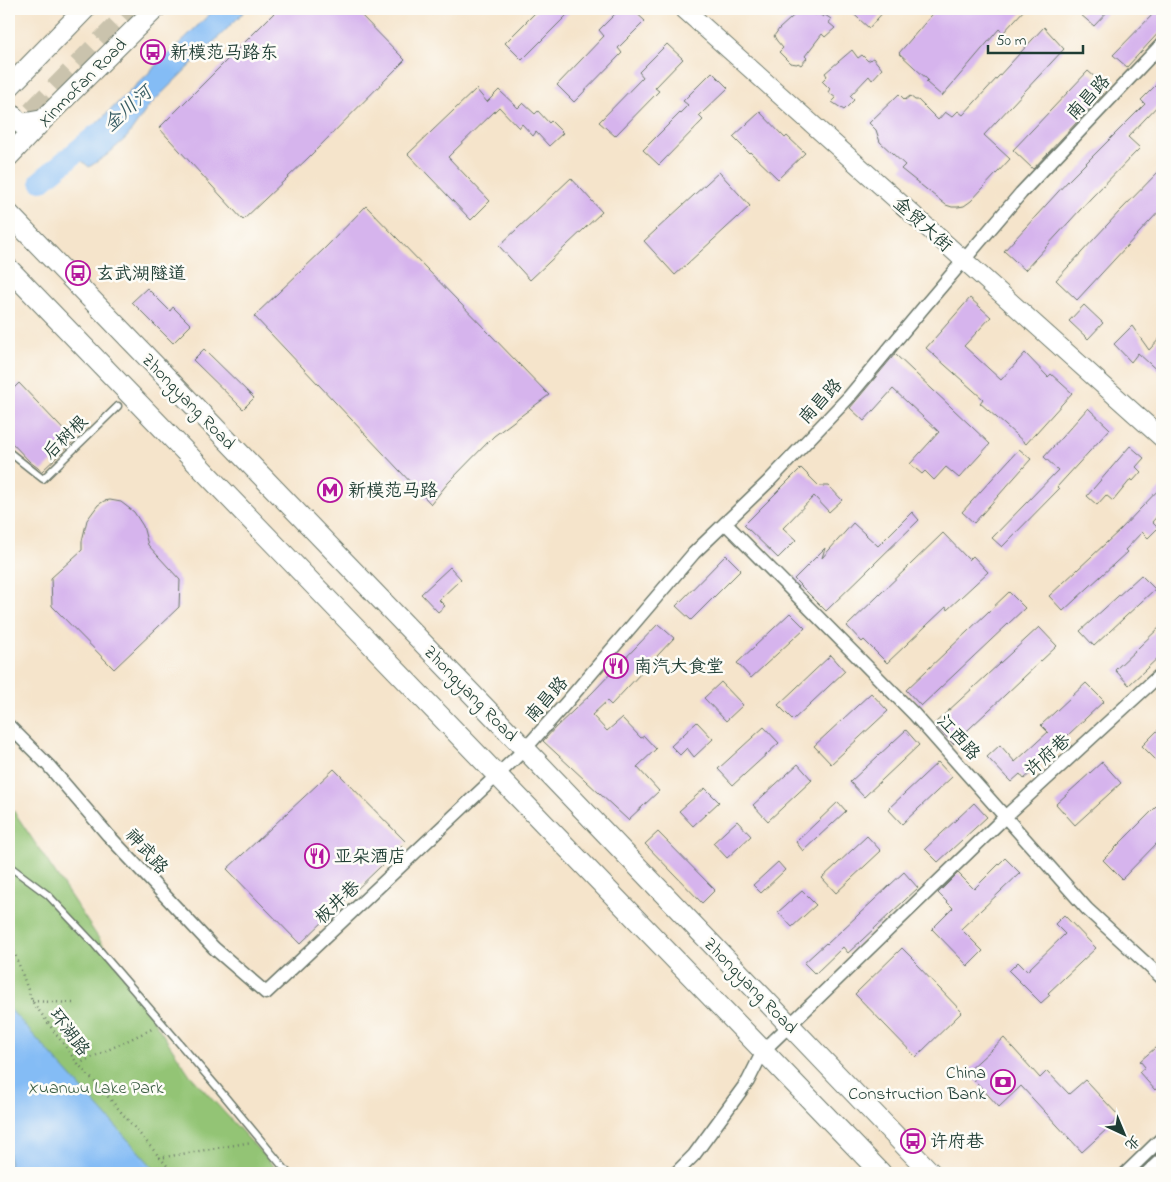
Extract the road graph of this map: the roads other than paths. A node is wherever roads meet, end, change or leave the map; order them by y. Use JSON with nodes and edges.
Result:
{"nodes":[{"id":1,"x":84,"y":9,"type":"edge"},
{"id":2,"x":155,"y":9,"type":"edge"},
{"id":3,"x":684,"y":9,"type":"edge"},
{"id":4,"x":1162,"y":44,"type":"edge"},
{"id":5,"x":9,"y":87,"type":"edge"},
{"id":6,"x":9,"y":112,"type":"edge"},
{"id":7,"x":43,"y":120,"type":"junction"},
{"id":8,"x":9,"y":156,"type":"edge"},
{"id":9,"x":9,"y":214,"type":"edge"},
{"id":10,"x":964,"y":260,"type":"junction"},
{"id":11,"x":9,"y":269,"type":"edge"},
{"id":12,"x":118,"y":406,"type":"dead end"},
{"id":13,"x":1162,"y":438,"type":"edge"},
{"id":14,"x":9,"y":452,"type":"edge"},
{"id":15,"x":725,"y":523,"type":"junction"},
{"id":16,"x":1162,"y":673,"type":"edge"},
{"id":17,"x":9,"y":726,"type":"edge"},
{"id":18,"x":525,"y":749,"type":"junction"},
{"id":19,"x":498,"y":775,"type":"junction"},
{"id":20,"x":1006,"y":816,"type":"junction"},
{"id":21,"x":9,"y":866,"type":"edge"},
{"id":22,"x":1162,"y":978,"type":"edge"},
{"id":23,"x":266,"y":993,"type":"joint"},
{"id":24,"x":789,"y":1025,"type":"junction"},
{"id":25,"x":763,"y":1051,"type":"junction"},
{"id":26,"x":1162,"y":1138,"type":"edge"},
{"id":27,"x":1162,"y":1159,"type":"edge"},
{"id":28,"x":288,"y":1173,"type":"edge"},
{"id":29,"x":676,"y":1173,"type":"edge"},
{"id":30,"x":881,"y":1173,"type":"edge"},
{"id":31,"x":932,"y":1173,"type":"edge"},
{"id":32,"x":1126,"y":1173,"type":"edge"},
{"id":33,"x":1147,"y":1173,"type":"edge"}],
"edges":[{"from":1,"to":5,"type":"main road"},
{"from":2,"to":7,"type":"main road","name":"Xinmofan Road"},
{"from":3,"to":10,"type":"street","name":"金贸大街"},
{"from":4,"to":10,"type":"street","name":"南昌路"},
{"from":6,"to":7,"type":"main road"},
{"from":7,"to":8,"type":"main road","name":"Xinmofan Road"},
{"from":9,"to":18,"type":"main road","name":"Zhongyang Road"},
{"from":10,"to":13,"type":"street","name":"金贸大街"},
{"from":10,"to":15,"type":"street","name":"南昌路"},
{"from":11,"to":19,"type":"main road"},
{"from":12,"to":14,"type":"lane","name":"后树根"},
{"from":15,"to":18,"type":"street","name":"南昌路"},
{"from":15,"to":20,"type":"street","name":"江西路"},
{"from":16,"to":20,"type":"street","name":"许府巷"},
{"from":17,"to":23,"type":"street","name":"神武路"},
{"from":18,"to":19,"type":"street","name":"南昌路"},
{"from":18,"to":24,"type":"main road","name":"Zhongyang Road"},
{"from":19,"to":23,"type":"street","name":"板井巷"},
{"from":19,"to":25,"type":"main road"},
{"from":20,"to":22,"type":"street","name":"江西路"},
{"from":20,"to":24,"type":"street","name":"许府巷"},
{"from":21,"to":28,"type":"lane"},
{"from":24,"to":25,"type":"street","name":"许府巷"},
{"from":24,"to":31,"type":"main road","name":"Zhongyang Road"},
{"from":25,"to":29,"type":"street","name":"许府巷"},
{"from":25,"to":30,"type":"main road"},
{"from":26,"to":32,"type":"street"},
{"from":27,"to":33,"type":"street"}]}
